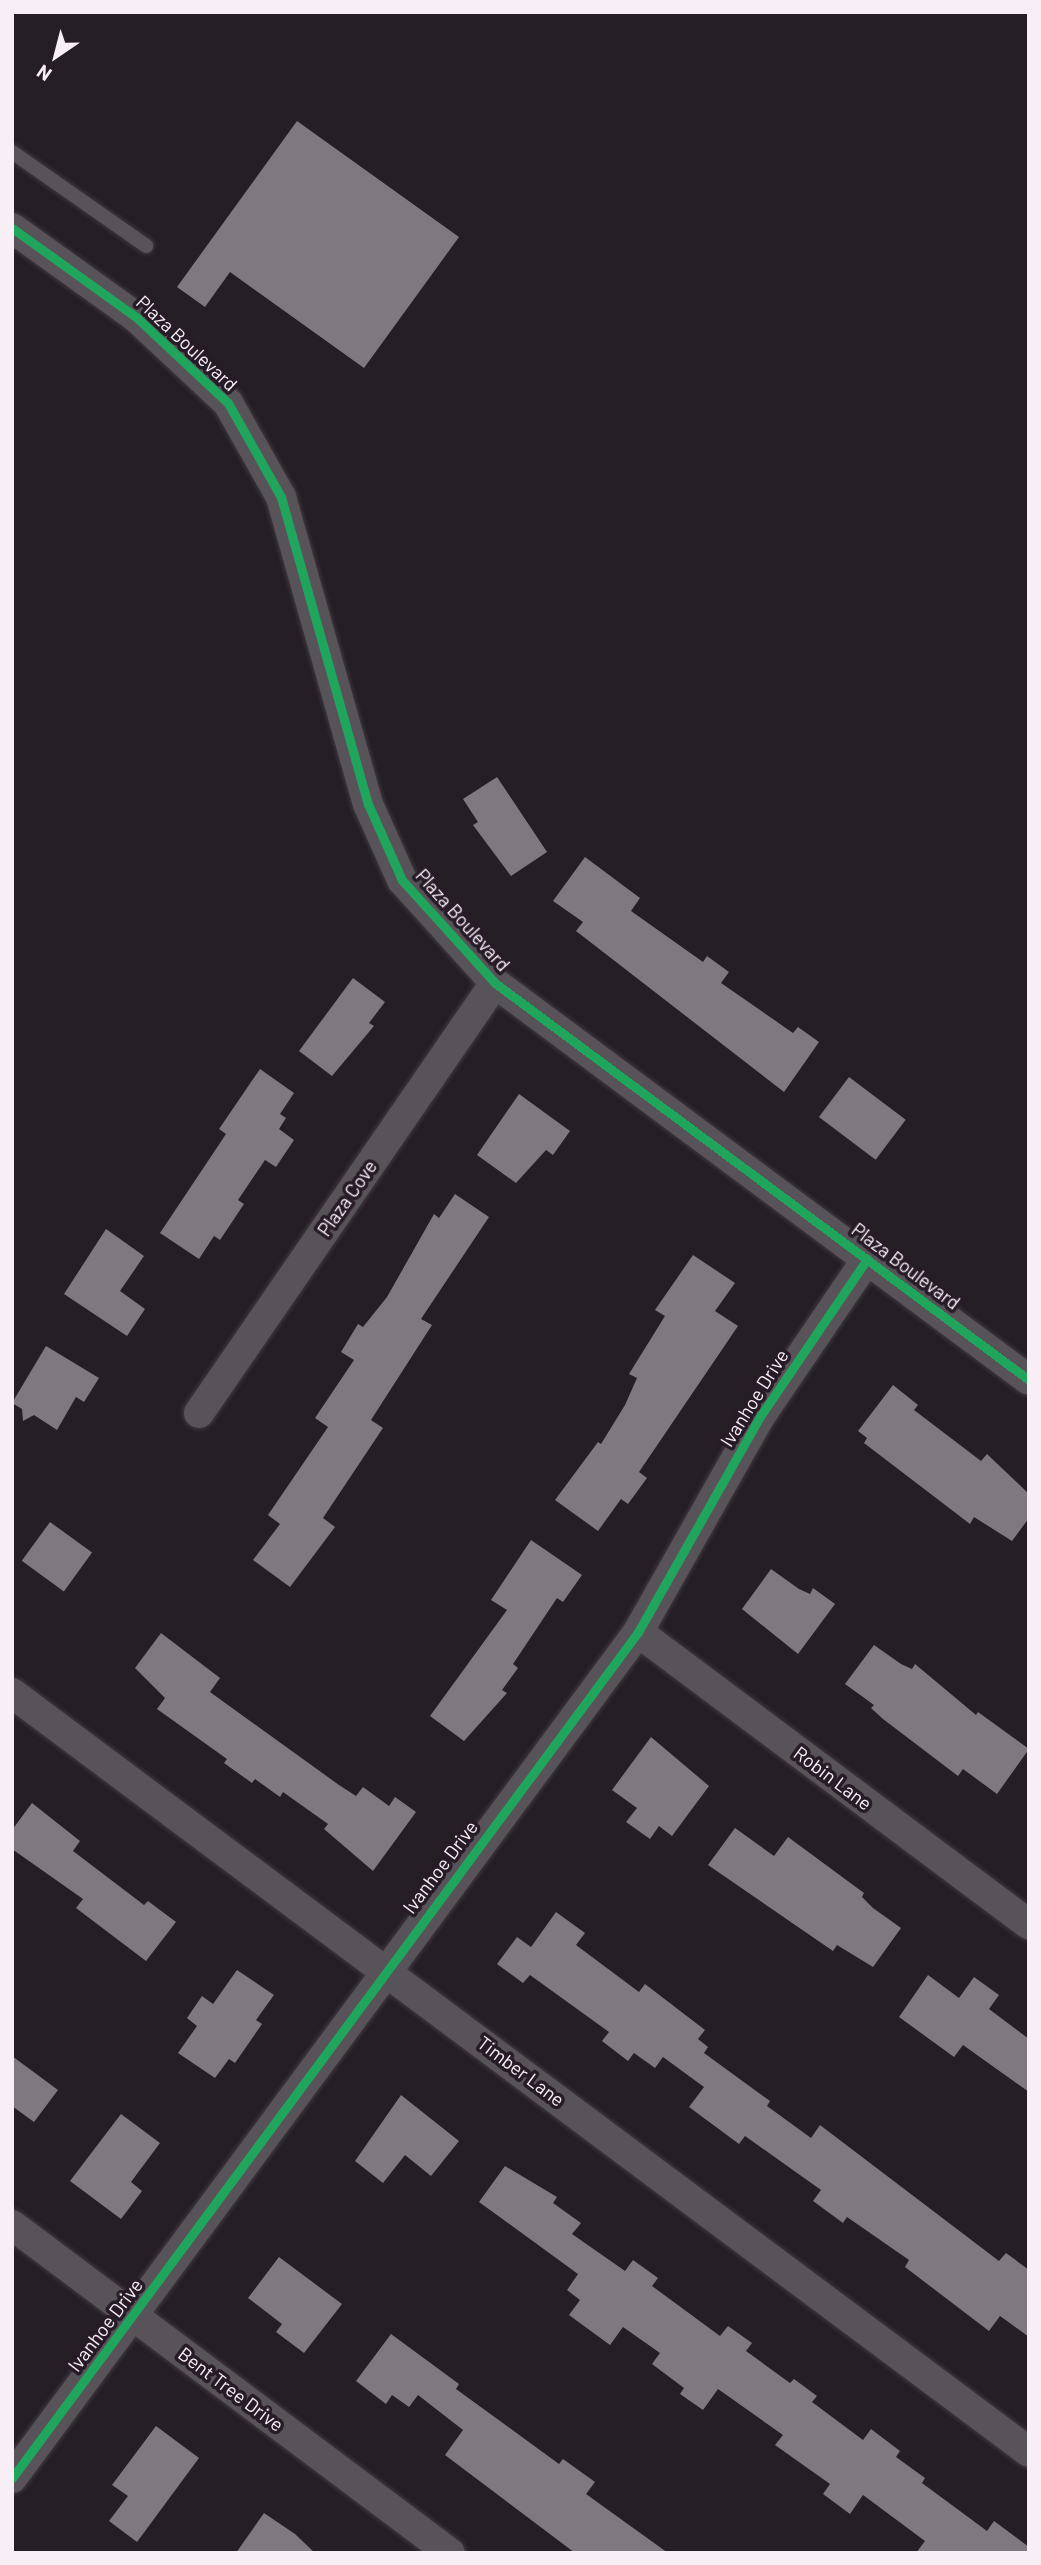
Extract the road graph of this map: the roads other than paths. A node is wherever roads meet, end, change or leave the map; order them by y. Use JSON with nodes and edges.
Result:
{"nodes":[{"id":1,"x":12,"y":152,"type":"edge"},
{"id":2,"x":12,"y":228,"type":"edge"},
{"id":3,"x":146,"y":246,"type":"dead end"},
{"id":4,"x":495,"y":983,"type":"junction"},
{"id":5,"x":867,"y":1259,"type":"junction"},
{"id":6,"x":1029,"y":1380,"type":"edge"},
{"id":7,"x":199,"y":1413,"type":"dead end"},
{"id":8,"x":638,"y":1632,"type":"junction"},
{"id":9,"x":12,"y":1693,"type":"edge"},
{"id":10,"x":1029,"y":1924,"type":"edge"},
{"id":11,"x":385,"y":1969,"type":"junction"},
{"id":12,"x":12,"y":2225,"type":"edge"},
{"id":13,"x":134,"y":2316,"type":"junction"},
{"id":14,"x":1029,"y":2452,"type":"edge"},
{"id":15,"x":12,"y":2478,"type":"edge"},
{"id":16,"x":450,"y":2553,"type":"edge"}],
"edges":[{"from":1,"to":3,"type":"lane"},
{"from":2,"to":4,"type":"street","name":"Plaza Boulevard"},
{"from":4,"to":5,"type":"street","name":"Plaza Boulevard"},
{"from":4,"to":7,"type":"street","name":"Plaza Cove"},
{"from":5,"to":6,"type":"street","name":"Plaza Boulevard"},
{"from":5,"to":8,"type":"street","name":"Ivanhoe Drive"},
{"from":8,"to":10,"type":"street","name":"Robin Lane"},
{"from":8,"to":11,"type":"street","name":"Ivanhoe Drive"},
{"from":9,"to":11,"type":"street","name":"Timber Lane"},
{"from":11,"to":13,"type":"street","name":"Ivanhoe Drive"},
{"from":11,"to":14,"type":"street","name":"Timber Lane"},
{"from":12,"to":13,"type":"street","name":"Bent Tree Drive"},
{"from":13,"to":15,"type":"street","name":"Ivanhoe Drive"},
{"from":13,"to":16,"type":"street","name":"Bent Tree Drive"}]}
